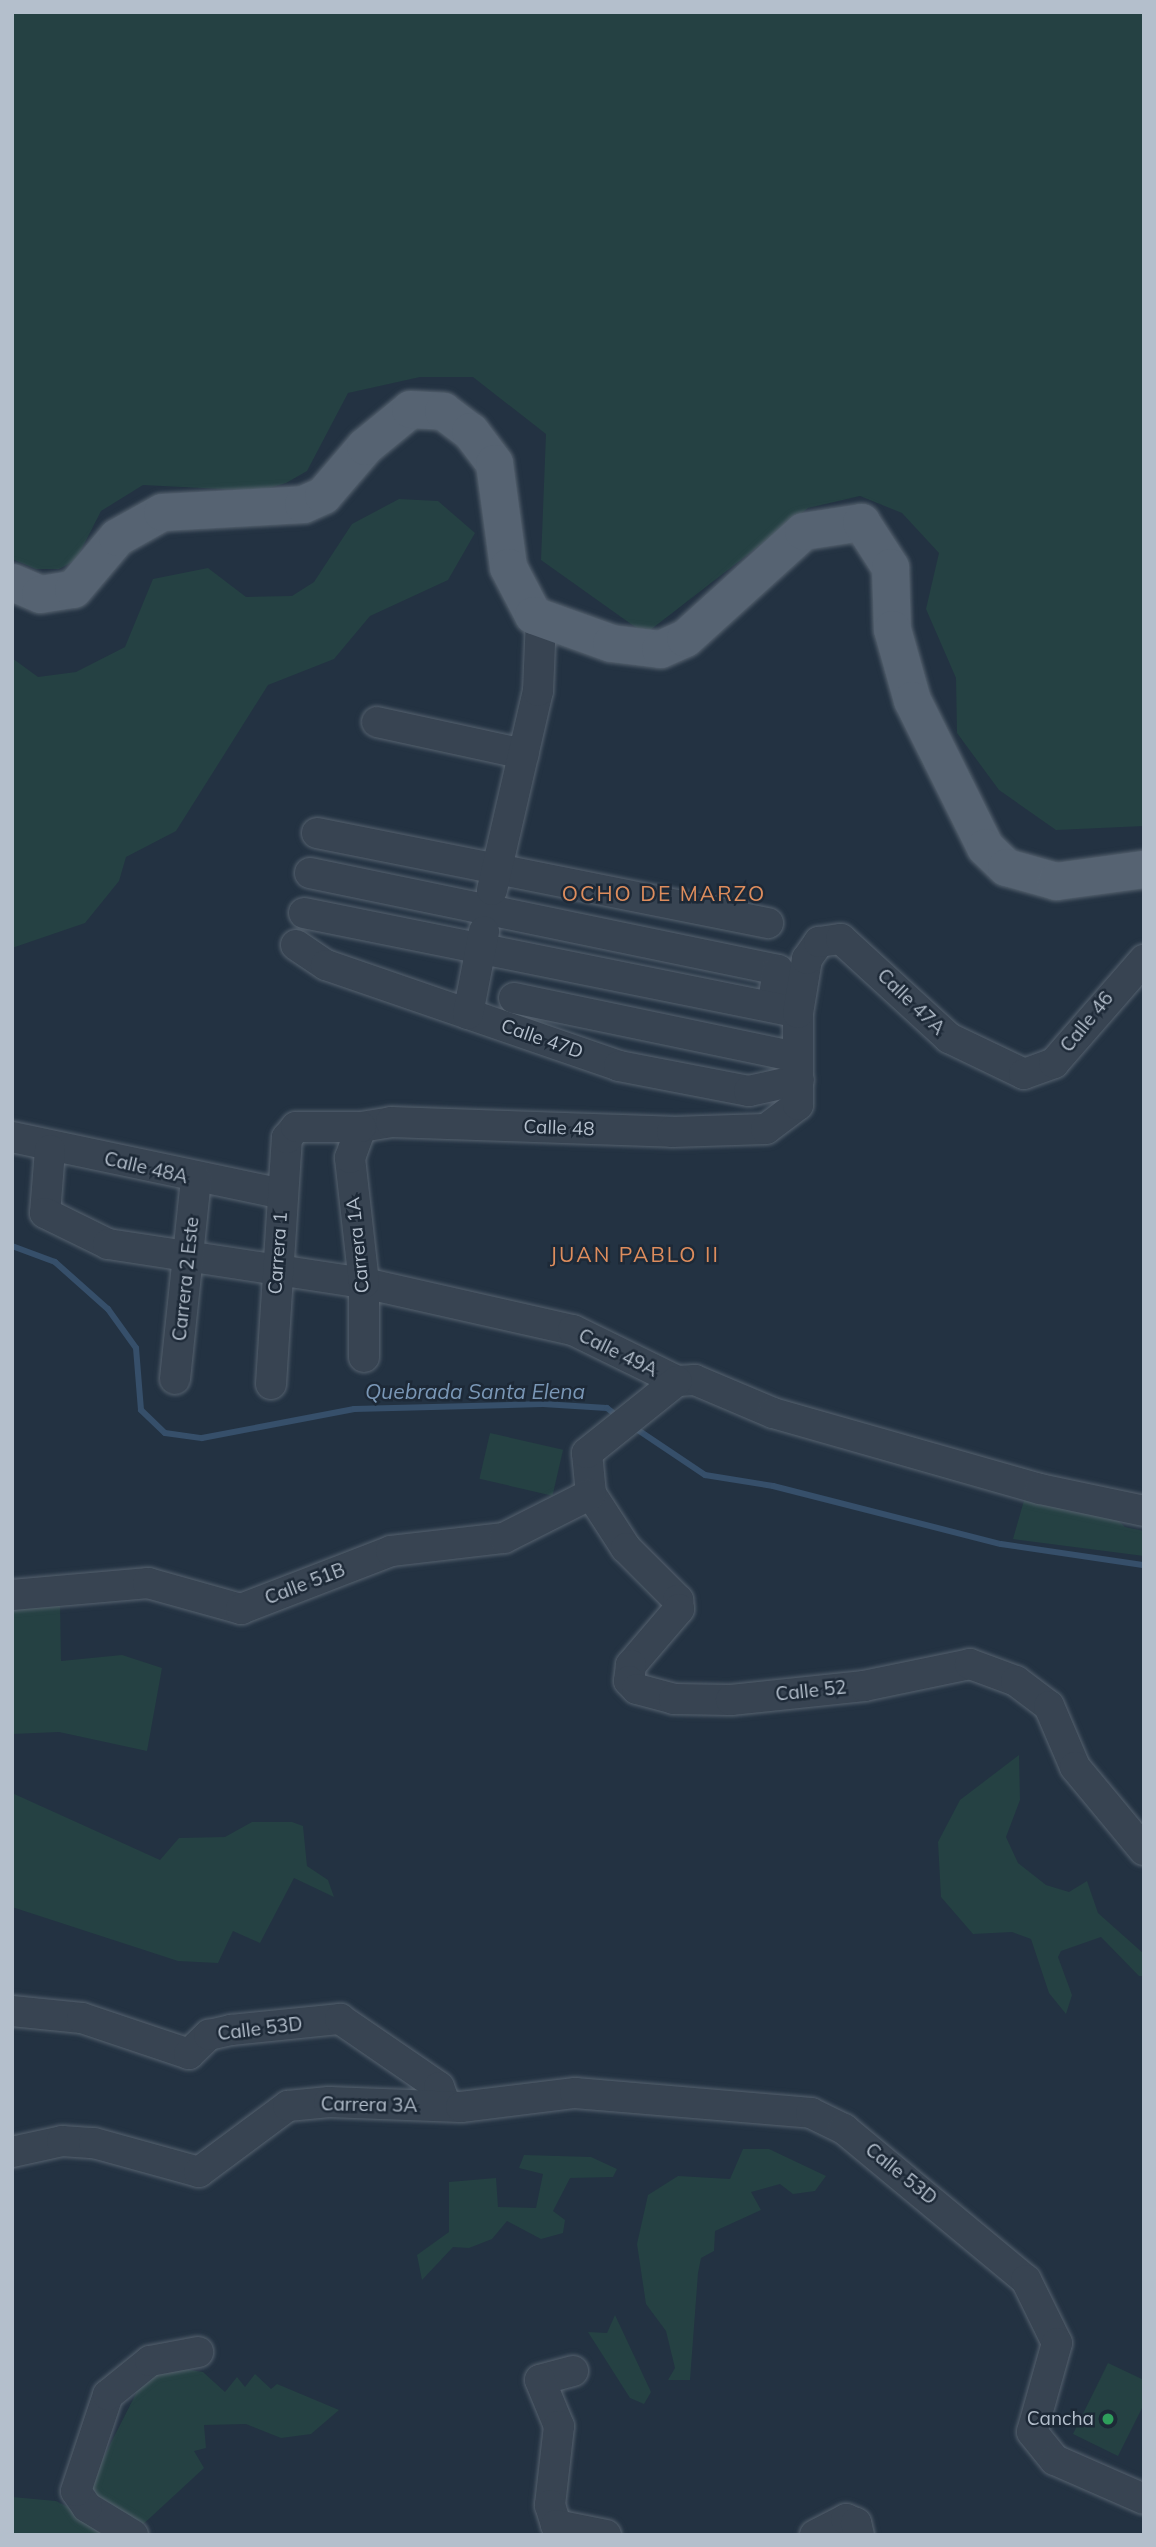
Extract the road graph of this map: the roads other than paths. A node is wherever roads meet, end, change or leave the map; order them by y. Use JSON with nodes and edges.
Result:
{"nodes":[{"id":1,"x":12,"y":582,"type":"edge"},
{"id":2,"x":541,"y":619,"type":"junction"},
{"id":3,"x":377,"y":722,"type":"dead end"},
{"id":4,"x":524,"y":754,"type":"junction"},
{"id":5,"x":317,"y":833,"type":"dead end"},
{"id":6,"x":1144,"y":869,"type":"edge"},
{"id":7,"x":496,"y":870,"type":"junction"},
{"id":8,"x":310,"y":873,"type":"dead end"},
{"id":9,"x":488,"y":910,"type":"junction"},
{"id":10,"x":304,"y":913,"type":"dead end"},
{"id":11,"x":768,"y":923,"type":"dead end"},
{"id":12,"x":296,"y":945,"type":"dead end"},
{"id":13,"x":480,"y":949,"type":"junction"},
{"id":14,"x":1144,"y":960,"type":"edge"},
{"id":15,"x":514,"y":998,"type":"dead end"},
{"id":16,"x":785,"y":1010,"type":"junction"},
{"id":17,"x":468,"y":1014,"type":"junction"},
{"id":18,"x":797,"y":1069,"type":"junction"},
{"id":19,"x":1024,"y":1074,"type":"joint"},
{"id":20,"x":296,"y":1127,"type":"joint"},
{"id":21,"x":359,"y":1130,"type":"junction"},
{"id":22,"x":12,"y":1138,"type":"edge"},
{"id":23,"x":50,"y":1150,"type":"junction"},
{"id":24,"x":196,"y":1179,"type":"junction"},
{"id":25,"x":282,"y":1194,"type":"junction"},
{"id":26,"x":191,"y":1260,"type":"junction"},
{"id":27,"x":277,"y":1268,"type":"junction"},
{"id":28,"x":364,"y":1283,"type":"junction"},
{"id":29,"x":364,"y":1357,"type":"dead end"},
{"id":30,"x":175,"y":1379,"type":"dead end"},
{"id":31,"x":677,"y":1381,"type":"junction"},
{"id":32,"x":271,"y":1384,"type":"dead end"},
{"id":33,"x":591,"y":1494,"type":"junction"},
{"id":34,"x":1144,"y":1511,"type":"edge"},
{"id":35,"x":12,"y":1595,"type":"edge"},
{"id":36,"x":1144,"y":1850,"type":"edge"},
{"id":37,"x":12,"y":2011,"type":"edge"},
{"id":38,"x":454,"y":2107,"type":"junction"},
{"id":39,"x":12,"y":2152,"type":"edge"},
{"id":40,"x":198,"y":2352,"type":"dead end"},
{"id":41,"x":573,"y":2371,"type":"dead end"},
{"id":42,"x":1144,"y":2499,"type":"edge"},
{"id":43,"x":857,"y":2529,"type":"edge"},
{"id":44,"x":133,"y":2535,"type":"edge"},
{"id":45,"x":606,"y":2535,"type":"edge"},
{"id":46,"x":815,"y":2535,"type":"edge"}],
"edges":[{"from":1,"to":2,"type":"main road"},
{"from":2,"to":4,"type":"street"},
{"from":2,"to":6,"type":"main road"},
{"from":3,"to":4,"type":"street"},
{"from":4,"to":7,"type":"street"},
{"from":5,"to":7,"type":"street"},
{"from":7,"to":9,"type":"street"},
{"from":7,"to":11,"type":"street"},
{"from":8,"to":9,"type":"street"},
{"from":9,"to":13,"type":"street"},
{"from":9,"to":16,"type":"street"},
{"from":10,"to":13,"type":"street"},
{"from":12,"to":17,"type":"street","name":"Calle 47D"},
{"from":13,"to":16,"type":"street"},
{"from":13,"to":17,"type":"street"},
{"from":14,"to":19,"type":"street","name":"Calle 46"},
{"from":15,"to":18,"type":"street"},
{"from":16,"to":18,"type":"street"},
{"from":16,"to":19,"type":"street","name":"Calle 47A"},
{"from":17,"to":18,"type":"street","name":"Calle 47D"},
{"from":18,"to":21,"type":"street","name":"Calle 48"},
{"from":20,"to":21,"type":"street","name":"Calle 48"},
{"from":20,"to":25,"type":"street","name":"Carrera 1"},
{"from":21,"to":28,"type":"street","name":"Carrera 1A"},
{"from":22,"to":23,"type":"street","name":"Calle 48A"},
{"from":23,"to":24,"type":"street","name":"Calle 48A"},
{"from":23,"to":26,"type":"street","name":"Calle 49A"},
{"from":24,"to":25,"type":"street","name":"Calle 48A"},
{"from":24,"to":26,"type":"street","name":"Carrera 2 Este"},
{"from":25,"to":27,"type":"street","name":"Carrera 1"},
{"from":26,"to":27,"type":"street","name":"Calle 49A"},
{"from":26,"to":30,"type":"street","name":"Carrera 2 Este"},
{"from":27,"to":28,"type":"street","name":"Calle 49A"},
{"from":27,"to":32,"type":"street","name":"Carrera 1"},
{"from":28,"to":29,"type":"street","name":"Carrera 1A"},
{"from":28,"to":31,"type":"street","name":"Calle 49A"},
{"from":31,"to":33,"type":"street"},
{"from":31,"to":34,"type":"street","name":"Calle 49A"},
{"from":33,"to":35,"type":"street","name":"Calle 51B"},
{"from":33,"to":36,"type":"street","name":"Calle 52"},
{"from":37,"to":38,"type":"street","name":"Calle 53D"},
{"from":38,"to":39,"type":"street","name":"Carrera 3A"},
{"from":38,"to":42,"type":"street","name":"Calle 53D"},
{"from":40,"to":44,"type":"street"},
{"from":41,"to":45,"type":"street"},
{"from":43,"to":46,"type":"street"}]}
